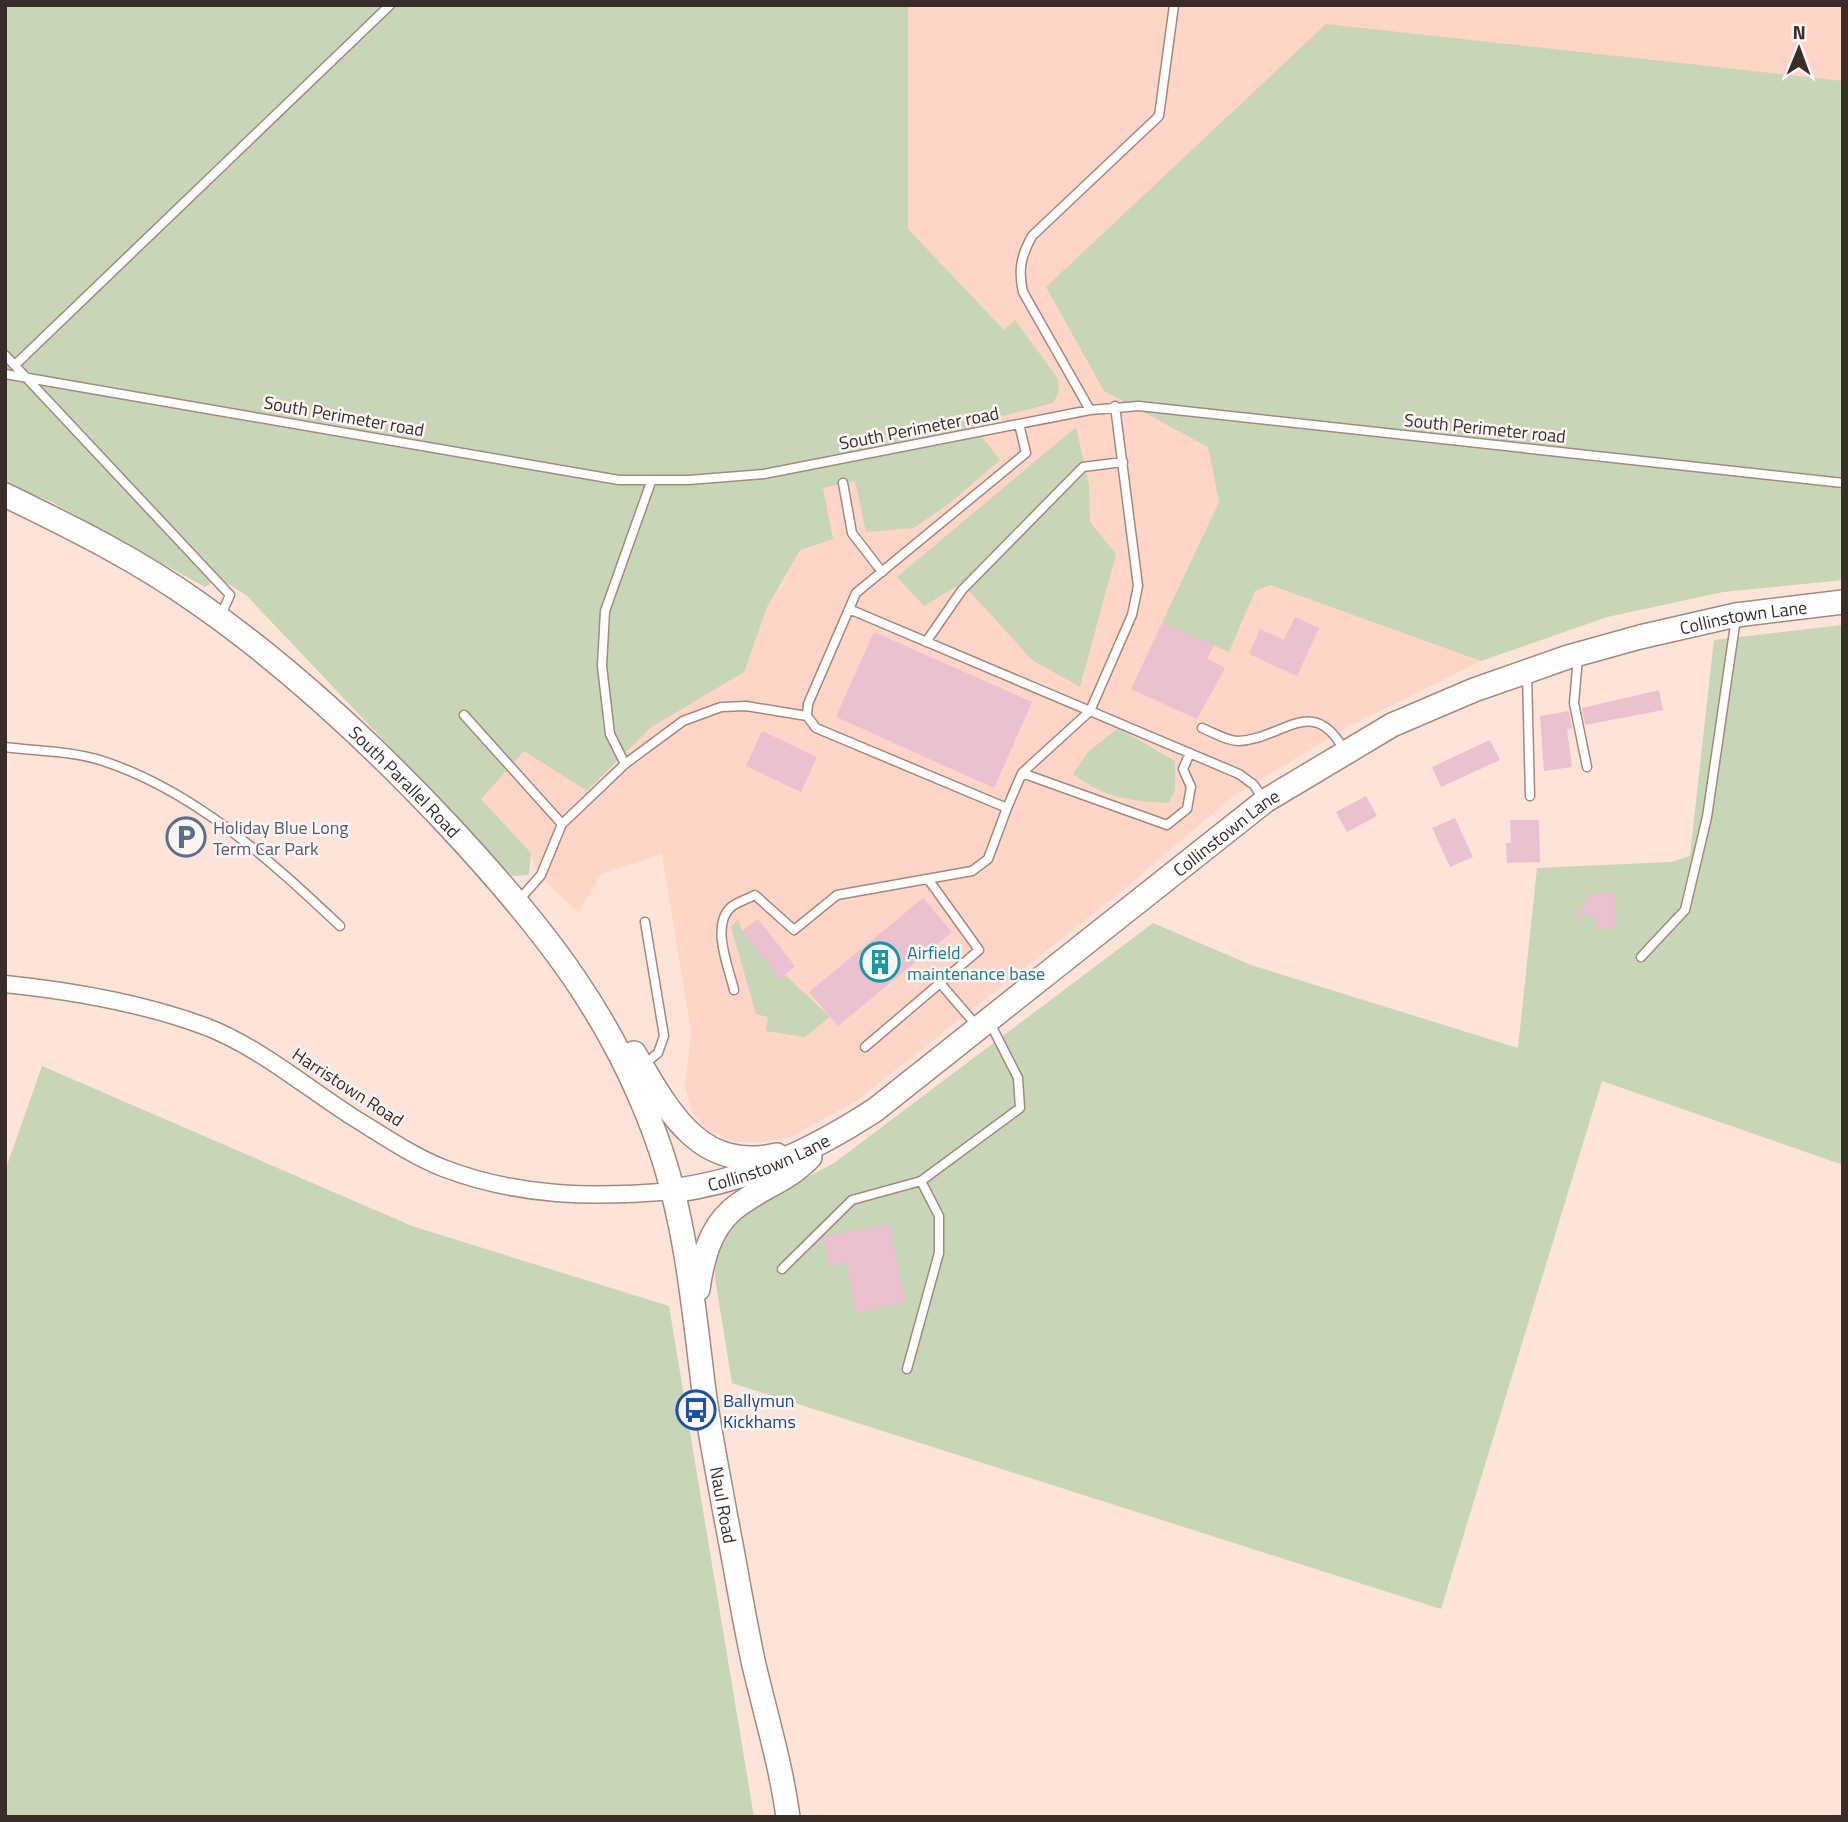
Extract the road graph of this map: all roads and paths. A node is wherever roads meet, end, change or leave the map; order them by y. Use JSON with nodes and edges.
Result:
{"nodes":[{"id":1,"x":390,"y":5,"type":"edge"},
{"id":2,"x":1174,"y":5,"type":"edge"},
{"id":3,"x":5,"y":355,"type":"edge"},
{"id":4,"x":15,"y":365,"type":"junction"},
{"id":5,"x":5,"y":374,"type":"edge"},
{"id":6,"x":25,"y":377,"type":"junction"},
{"id":7,"x":1115,"y":406,"type":"junction"},
{"id":8,"x":1090,"y":410,"type":"junction"},
{"id":9,"x":1019,"y":424,"type":"junction"},
{"id":10,"x":1123,"y":462,"type":"junction"},
{"id":11,"x":651,"y":482,"type":"junction"},
{"id":12,"x":842,"y":483,"type":"dead end"},
{"id":13,"x":1843,"y":483,"type":"edge"},
{"id":14,"x":5,"y":495,"type":"edge"},
{"id":15,"x":882,"y":572,"type":"junction"},
{"id":16,"x":1843,"y":603,"type":"edge"},
{"id":17,"x":849,"y":609,"type":"junction"},
{"id":18,"x":1736,"y":615,"type":"junction"},
{"id":19,"x":219,"y":619,"type":"junction"},
{"id":20,"x":926,"y":642,"type":"junction"},
{"id":21,"x":1578,"y":654,"type":"junction"},
{"id":22,"x":1527,"y":672,"type":"junction"},
{"id":23,"x":1090,"y":711,"type":"junction"},
{"id":24,"x":464,"y":715,"type":"dead end"},
{"id":25,"x":807,"y":716,"type":"junction"},
{"id":26,"x":1202,"y":728,"type":"dead end"},
{"id":27,"x":5,"y":747,"type":"edge"},
{"id":28,"x":1189,"y":753,"type":"junction"},
{"id":29,"x":1345,"y":753,"type":"junction"},
{"id":30,"x":625,"y":764,"type":"junction"},
{"id":31,"x":1587,"y":767,"type":"dead end"},
{"id":32,"x":1022,"y":773,"type":"junction"},
{"id":33,"x":1530,"y":796,"type":"dead end"},
{"id":34,"x":1265,"y":801,"type":"junction"},
{"id":35,"x":1007,"y":808,"type":"junction"},
{"id":36,"x":562,"y":824,"type":"junction"},
{"id":37,"x":928,"y":879,"type":"junction"},
{"id":38,"x":518,"y":901,"type":"junction"},
{"id":39,"x":645,"y":922,"type":"dead end"},
{"id":40,"x":340,"y":926,"type":"dead end"},
{"id":41,"x":1641,"y":957,"type":"dead end"},
{"id":42,"x":940,"y":982,"type":"junction"},
{"id":43,"x":5,"y":984,"type":"edge"},
{"id":44,"x":734,"y":990,"type":"dead end"},
{"id":45,"x":594,"y":1007,"type":"junction"},
{"id":46,"x":984,"y":1024,"type":"junction"},
{"id":47,"x":865,"y":1047,"type":"dead end"},
{"id":48,"x":642,"y":1066,"type":"junction"},
{"id":49,"x":821,"y":1145,"type":"junction"},
{"id":50,"x":921,"y":1181,"type":"junction"},
{"id":51,"x":673,"y":1191,"type":"junction"},
{"id":52,"x":782,"y":1269,"type":"dead end"},
{"id":53,"x":696,"y":1308,"type":"junction"},
{"id":54,"x":907,"y":1369,"type":"dead end"},
{"id":55,"x":788,"y":1817,"type":"edge"}],
"edges":[{"from":1,"to":4,"type":"lane"},
{"from":2,"to":8,"type":"lane"},
{"from":3,"to":4,"type":"lane"},
{"from":4,"to":6,"type":"lane"},
{"from":5,"to":6,"type":"lane","name":"South Perimeter road"},
{"from":6,"to":11,"type":"lane","name":"South Perimeter road"},
{"from":6,"to":19,"type":"lane"},
{"from":7,"to":8,"type":"lane","name":"South Perimeter road"},
{"from":7,"to":10,"type":"lane"},
{"from":7,"to":13,"type":"lane","name":"South Perimeter road"},
{"from":8,"to":9,"type":"lane","name":"South Perimeter road"},
{"from":9,"to":11,"type":"lane","name":"South Perimeter road"},
{"from":9,"to":15,"type":"lane"},
{"from":10,"to":20,"type":"lane"},
{"from":10,"to":23,"type":"lane"},
{"from":11,"to":30,"type":"lane"},
{"from":12,"to":15,"type":"lane"},
{"from":14,"to":19,"type":"main road","name":"South Parallel Road"},
{"from":15,"to":17,"type":"lane"},
{"from":16,"to":18,"type":"main road","name":"Collinstown Lane"},
{"from":17,"to":20,"type":"lane"},
{"from":17,"to":25,"type":"lane"},
{"from":18,"to":21,"type":"main road","name":"Collinstown Lane"},
{"from":18,"to":41,"type":"lane"},
{"from":19,"to":38,"type":"main road","name":"South Parallel Road"},
{"from":20,"to":23,"type":"lane"},
{"from":21,"to":22,"type":"main road","name":"Collinstown Lane"},
{"from":21,"to":31,"type":"lane"},
{"from":22,"to":29,"type":"main road","name":"Collinstown Lane"},
{"from":22,"to":33,"type":"lane"},
{"from":23,"to":28,"type":"lane"},
{"from":23,"to":32,"type":"lane"},
{"from":24,"to":36,"type":"lane"},
{"from":25,"to":30,"type":"lane"},
{"from":25,"to":35,"type":"lane"},
{"from":26,"to":29,"type":"lane"},
{"from":27,"to":40,"type":"lane"},
{"from":28,"to":32,"type":"lane"},
{"from":28,"to":34,"type":"lane"},
{"from":29,"to":34,"type":"main road","name":"Collinstown Lane"},
{"from":30,"to":36,"type":"lane"},
{"from":32,"to":35,"type":"lane"},
{"from":34,"to":46,"type":"main road","name":"Collinstown Lane"},
{"from":35,"to":37,"type":"lane"},
{"from":36,"to":38,"type":"lane"},
{"from":37,"to":42,"type":"lane"},
{"from":37,"to":44,"type":"lane"},
{"from":38,"to":45,"type":"main road","name":"South Parallel Road"},
{"from":39,"to":48,"type":"lane"},
{"from":42,"to":46,"type":"lane"},
{"from":42,"to":47,"type":"lane"},
{"from":43,"to":51,"type":"street","name":"Harristown Road"},
{"from":45,"to":48,"type":"main road"},
{"from":45,"to":51,"type":"main road","name":"South Parallel Road"},
{"from":46,"to":49,"type":"main road","name":"Collinstown Lane"},
{"from":46,"to":50,"type":"lane"},
{"from":48,"to":49,"type":"main road"},
{"from":49,"to":51,"type":"main road","name":"Collinstown Lane"},
{"from":49,"to":53,"type":"main road"},
{"from":50,"to":52,"type":"lane"},
{"from":50,"to":54,"type":"lane"},
{"from":51,"to":53,"type":"main road","name":"Naul Road"},
{"from":53,"to":55,"type":"main road","name":"Naul Road"}]}
